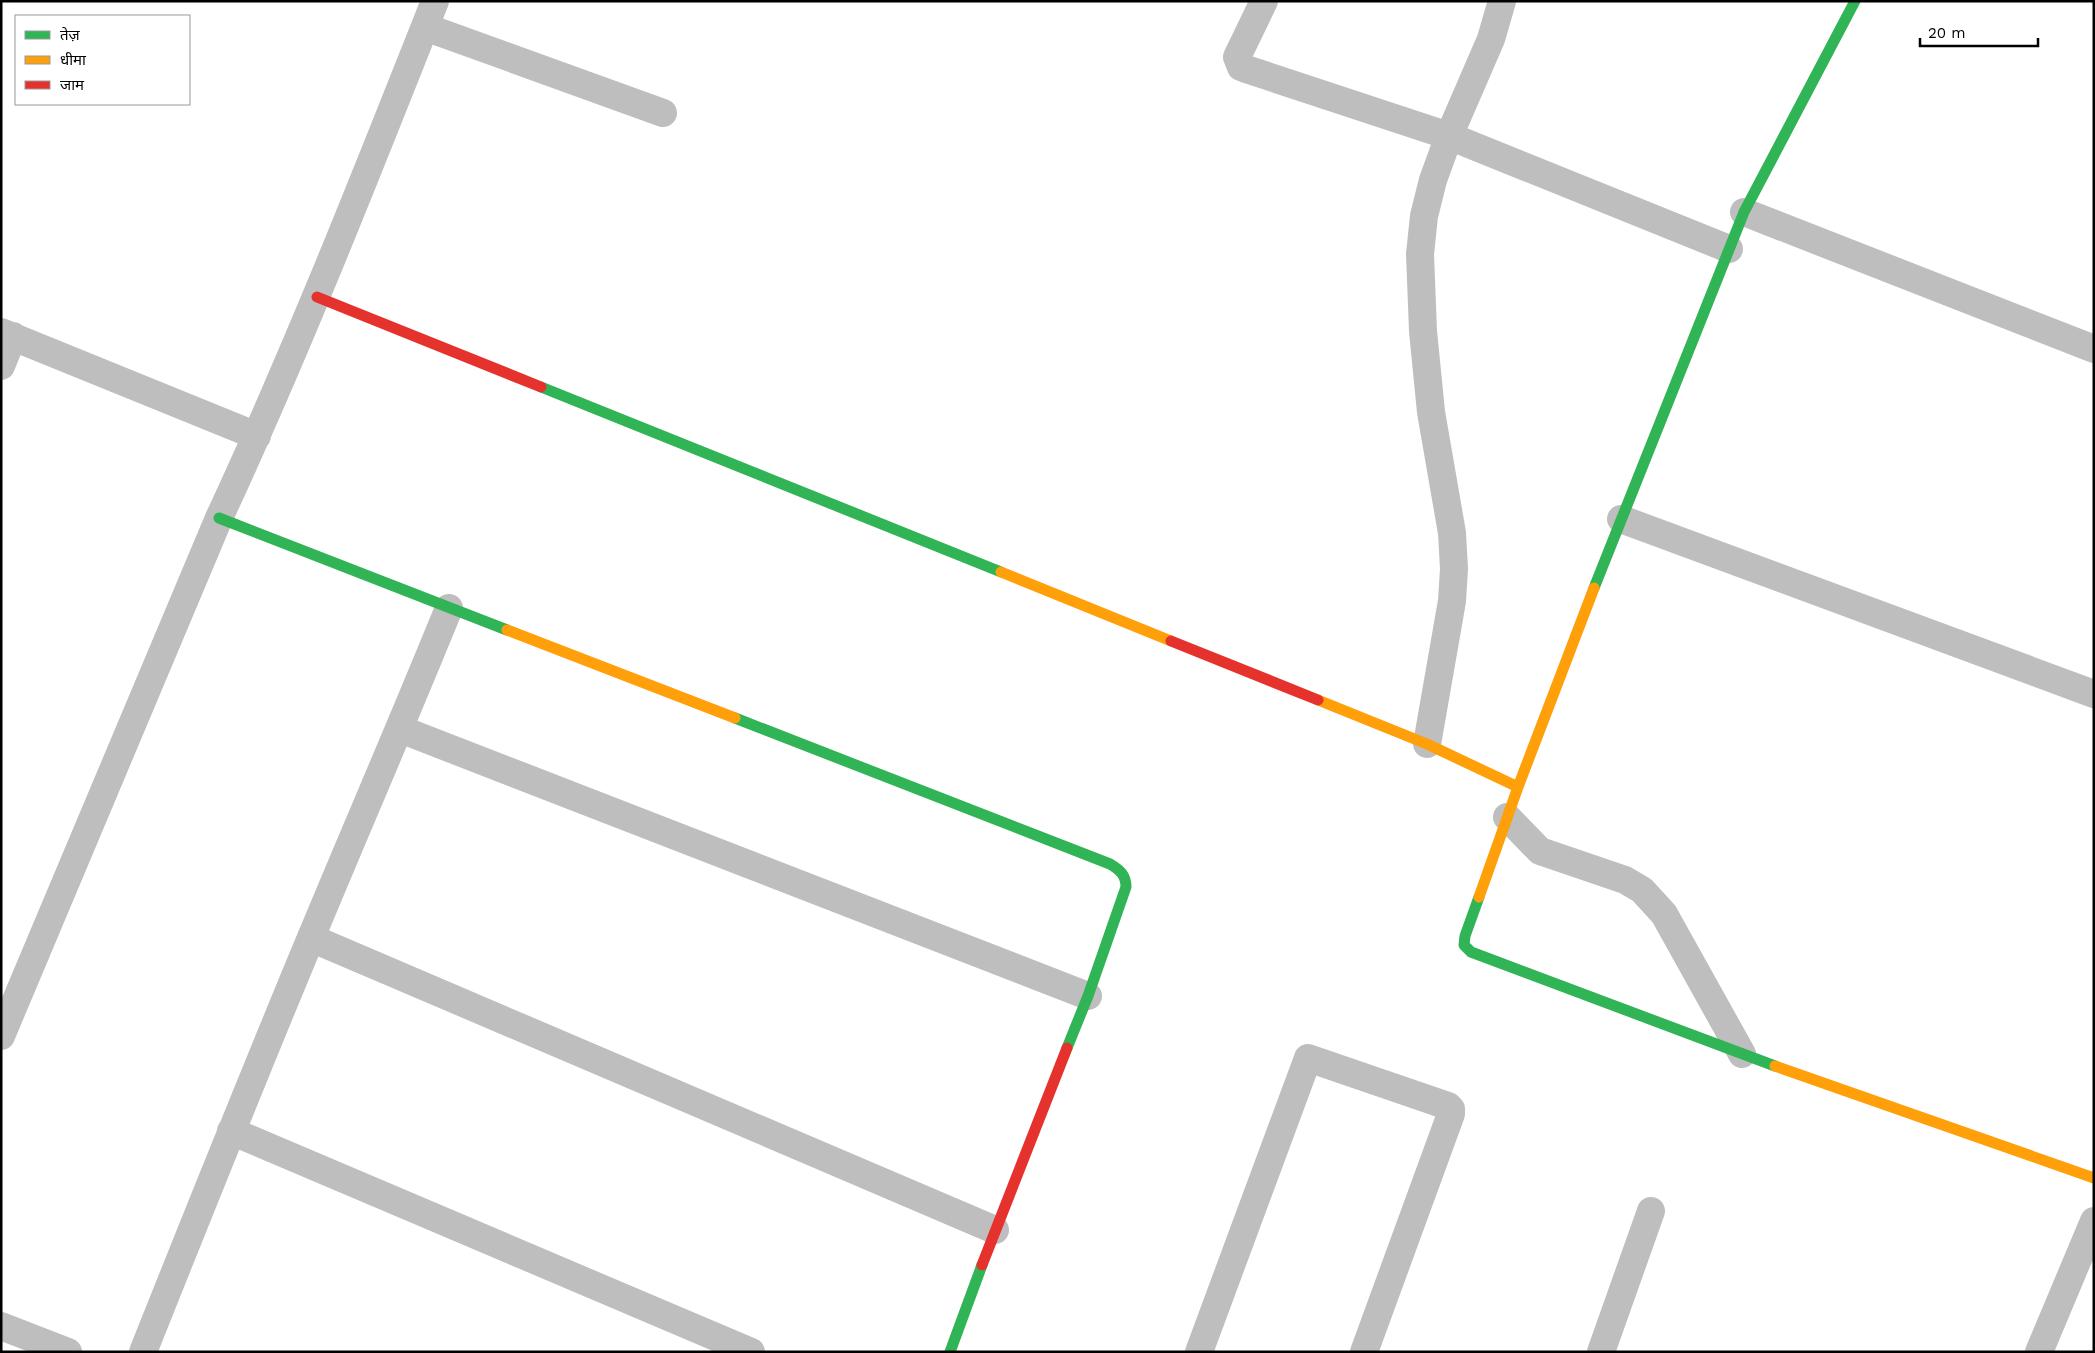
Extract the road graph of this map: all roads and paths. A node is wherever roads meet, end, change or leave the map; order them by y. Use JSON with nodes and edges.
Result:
{"nodes":[{"id":1,"x":435,"y":1,"type":"edge"},
{"id":2,"x":1264,"y":1,"type":"edge"},
{"id":3,"x":1502,"y":1,"type":"edge"},
{"id":4,"x":1855,"y":1,"type":"edge"},
{"id":5,"x":425,"y":27,"type":"junction"},
{"id":6,"x":663,"y":113,"type":"dead end"},
{"id":7,"x":1449,"y":136,"type":"junction"},
{"id":8,"x":1744,"y":212,"type":"junction"},
{"id":9,"x":1729,"y":249,"type":"junction"},
{"id":10,"x":317,"y":296,"type":"junction"},
{"id":11,"x":7,"y":334,"type":"edge"},
{"id":12,"x":2094,"y":349,"type":"edge"},
{"id":13,"x":1,"y":366,"type":"edge"},
{"id":14,"x":257,"y":436,"type":"junction"},
{"id":15,"x":219,"y":518,"type":"junction"},
{"id":16,"x":1621,"y":519,"type":"junction"},
{"id":17,"x":449,"y":608,"type":"junction"},
{"id":18,"x":2094,"y":694,"type":"edge"},
{"id":19,"x":400,"y":729,"type":"junction"},
{"id":20,"x":1427,"y":744,"type":"junction"},
{"id":21,"x":1518,"y":787,"type":"junction"},
{"id":22,"x":1507,"y":816,"type":"junction"},
{"id":23,"x":311,"y":938,"type":"junction"},
{"id":24,"x":1088,"y":996,"type":"junction"},
{"id":25,"x":1,"y":1036,"type":"edge"},
{"id":26,"x":1742,"y":1054,"type":"junction"},
{"id":27,"x":232,"y":1131,"type":"junction"},
{"id":28,"x":2094,"y":1178,"type":"edge"},
{"id":29,"x":1651,"y":1211,"type":"dead end"},
{"id":30,"x":2094,"y":1221,"type":"edge"},
{"id":31,"x":995,"y":1230,"type":"junction"},
{"id":32,"x":1,"y":1326,"type":"edge"},
{"id":33,"x":68,"y":1352,"type":"edge"},
{"id":34,"x":143,"y":1352,"type":"edge"},
{"id":35,"x":751,"y":1352,"type":"edge"},
{"id":36,"x":950,"y":1352,"type":"edge"},
{"id":37,"x":1199,"y":1352,"type":"edge"},
{"id":38,"x":1364,"y":1352,"type":"edge"},
{"id":39,"x":1600,"y":1352,"type":"edge"},
{"id":40,"x":2039,"y":1352,"type":"edge"}],
"edges":[{"from":1,"to":5,"type":"street"},
{"from":2,"to":7,"type":"street"},
{"from":3,"to":7,"type":"street"},
{"from":4,"to":8,"type":"street"},
{"from":5,"to":6,"type":"street"},
{"from":5,"to":10,"type":"street"},
{"from":7,"to":9,"type":"street"},
{"from":7,"to":20,"type":"street"},
{"from":8,"to":9,"type":"street"},
{"from":8,"to":12,"type":"street"},
{"from":9,"to":16,"type":"street"},
{"from":10,"to":14,"type":"street"},
{"from":10,"to":20,"type":"street"},
{"from":11,"to":13,"type":"street"},
{"from":11,"to":14,"type":"street"},
{"from":14,"to":15,"type":"street"},
{"from":15,"to":17,"type":"street"},
{"from":15,"to":25,"type":"street"},
{"from":16,"to":18,"type":"street"},
{"from":16,"to":21,"type":"street"},
{"from":17,"to":19,"type":"street"},
{"from":17,"to":24,"type":"street"},
{"from":19,"to":23,"type":"street"},
{"from":19,"to":24,"type":"street"},
{"from":20,"to":21,"type":"street"},
{"from":21,"to":22,"type":"street"},
{"from":22,"to":26,"type":"street"},
{"from":22,"to":26,"type":"street"},
{"from":23,"to":27,"type":"street"},
{"from":23,"to":31,"type":"street"},
{"from":24,"to":31,"type":"street"},
{"from":26,"to":28,"type":"street"},
{"from":27,"to":34,"type":"street"},
{"from":27,"to":35,"type":"street"},
{"from":29,"to":39,"type":"street"},
{"from":30,"to":40,"type":"street"},
{"from":31,"to":36,"type":"street"},
{"from":32,"to":33,"type":"street"},
{"from":37,"to":38,"type":"street"}]}
